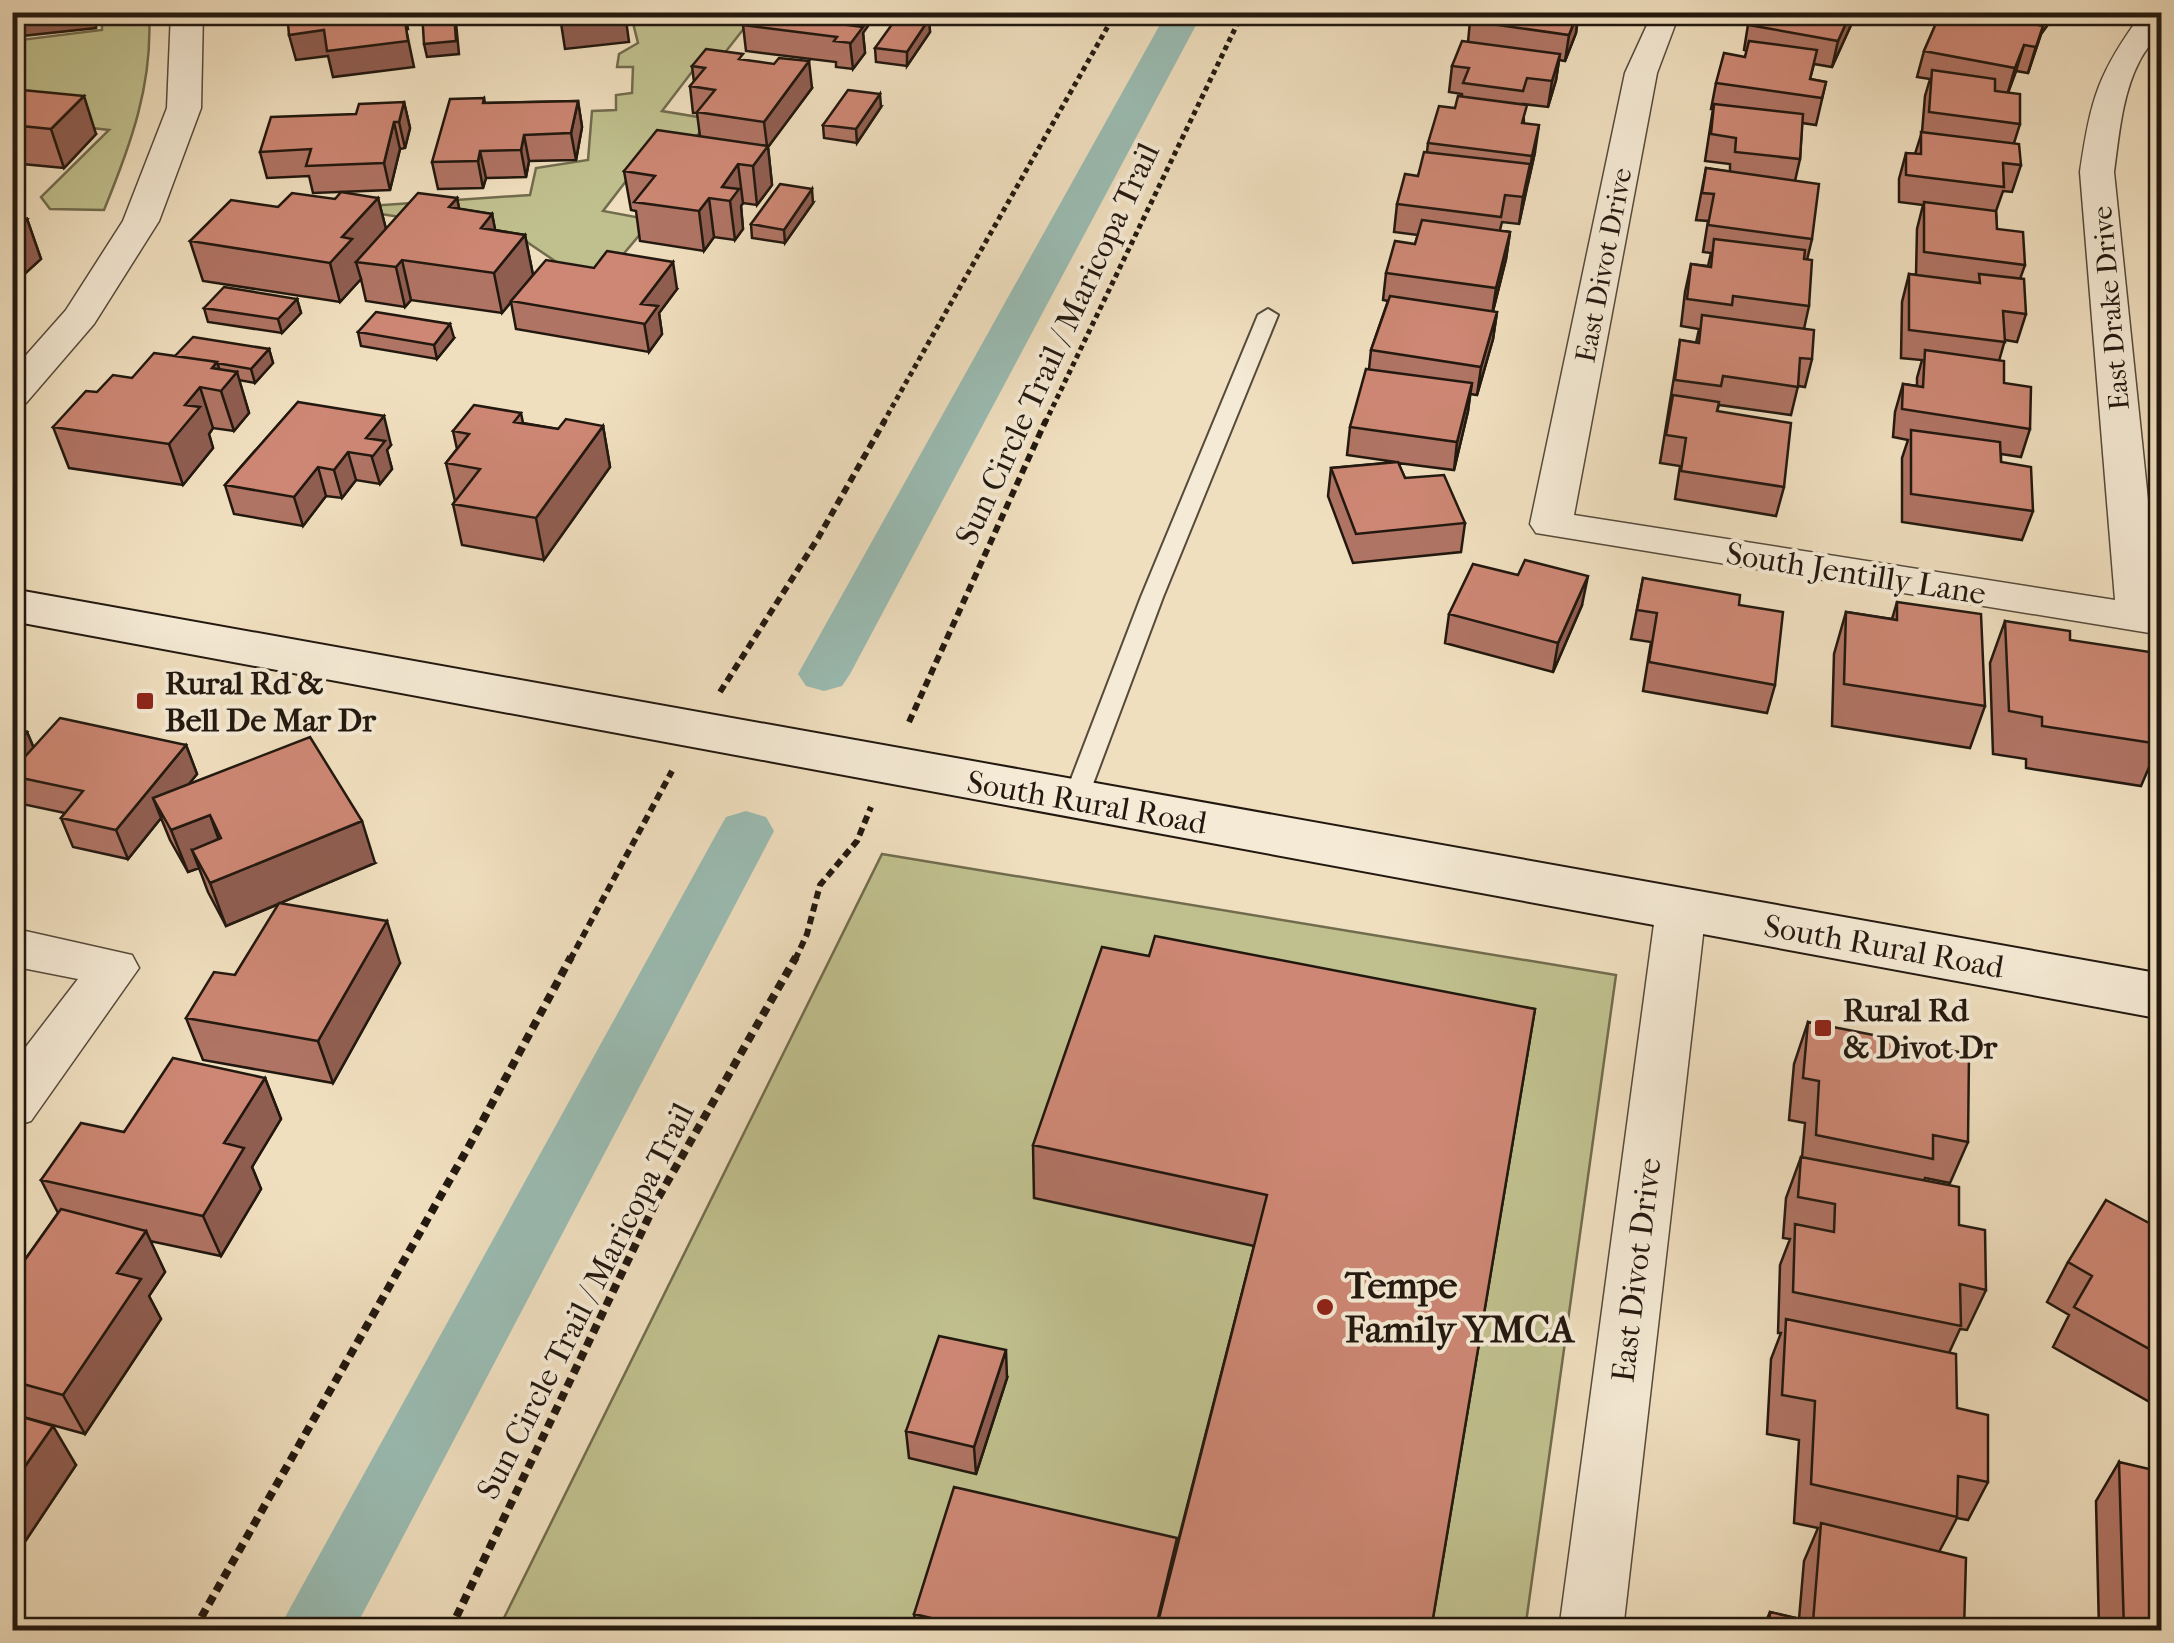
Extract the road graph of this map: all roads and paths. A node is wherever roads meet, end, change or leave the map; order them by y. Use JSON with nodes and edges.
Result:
{"nodes":[{"id":1,"x":187,"y":12,"type":"edge"},
{"id":2,"x":1116,"y":12,"type":"edge"},
{"id":3,"x":1244,"y":12,"type":"edge"},
{"id":4,"x":1668,"y":12,"type":"edge"},
{"id":5,"x":2159,"y":12,"type":"edge"},
{"id":6,"x":1268,"y":315,"type":"dead end"},
{"id":7,"x":12,"y":394,"type":"edge"},
{"id":8,"x":1551,"y":524,"type":"joint"},
{"id":9,"x":12,"y":605,"type":"edge"},
{"id":10,"x":2150,"y":620,"type":"edge"},
{"id":11,"x":919,"y":698,"type":"dead end"},
{"id":12,"x":692,"y":732,"type":"junction"},
{"id":13,"x":1075,"y":800,"type":"junction"},
{"id":14,"x":857,"y":842,"type":"dead end"},
{"id":15,"x":1681,"y":909,"type":"junction"},
{"id":16,"x":12,"y":946,"type":"edge"},
{"id":17,"x":2162,"y":996,"type":"edge"},
{"id":18,"x":12,"y":1106,"type":"edge"},
{"id":19,"x":194,"y":1630,"type":"edge"},
{"id":20,"x":450,"y":1630,"type":"edge"},
{"id":21,"x":1591,"y":1630,"type":"edge"}],
"edges":[{"from":1,"to":7,"type":"street"},
{"from":2,"to":12,"type":"path"},
{"from":3,"to":11,"type":"path","name":"Sun Circle Trail / Maricopa Trail"},
{"from":4,"to":8,"type":"street","name":"East Divot Drive"},
{"from":5,"to":10,"type":"street","name":"East Drake Drive"},
{"from":6,"to":13,"type":"lane"},
{"from":8,"to":10,"type":"street","name":"South Jentilly Lane"},
{"from":9,"to":12,"type":"main road","name":"South Rural Road"},
{"from":12,"to":13,"type":"main road","name":"South Rural Road"},
{"from":12,"to":19,"type":"path"},
{"from":13,"to":15,"type":"main road","name":"South Rural Road"},
{"from":14,"to":20,"type":"path","name":"Sun Circle Trail / Maricopa Trail"},
{"from":15,"to":17,"type":"main road","name":"South Rural Road"},
{"from":15,"to":21,"type":"street","name":"East Divot Drive"},
{"from":16,"to":18,"type":"street"}]}
